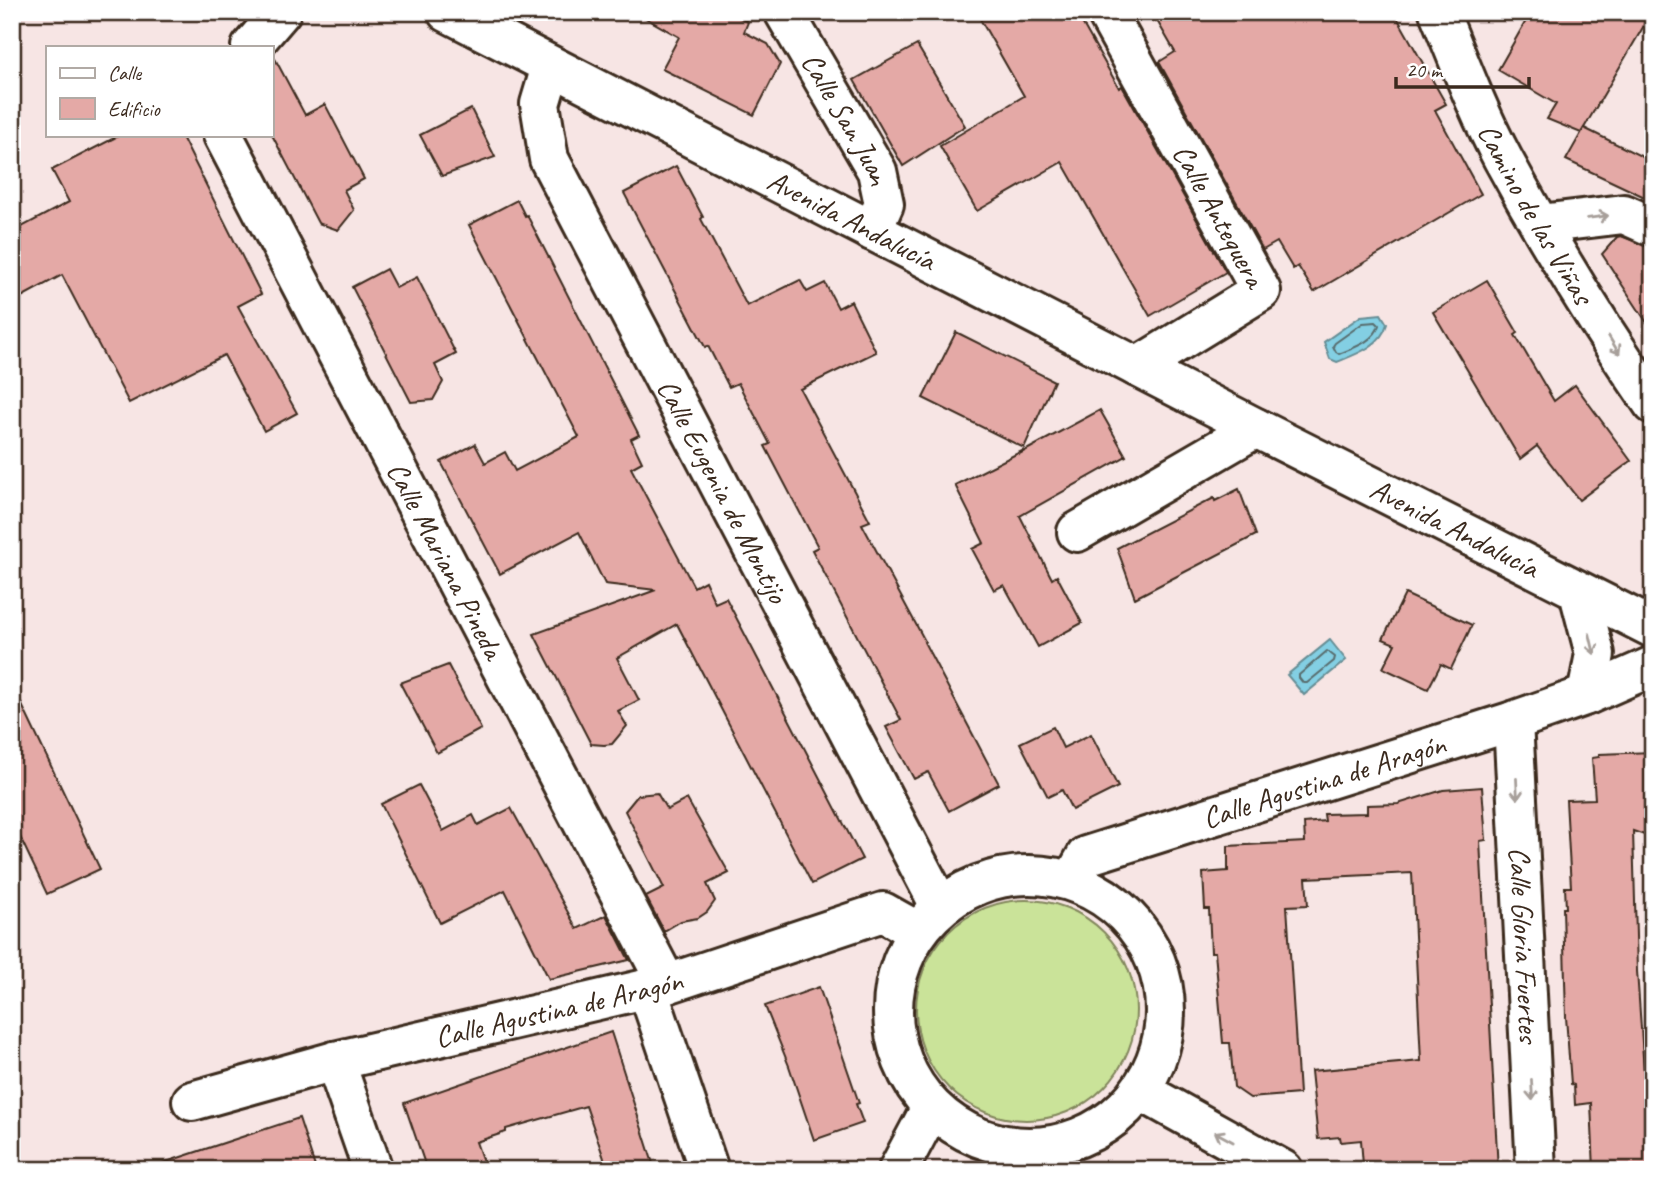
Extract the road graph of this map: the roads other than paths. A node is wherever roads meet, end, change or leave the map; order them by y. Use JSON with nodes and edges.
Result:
{"nodes":[{"id":1,"x":281,"y":12,"type":"edge"},
{"id":2,"x":447,"y":12,"type":"edge"},
{"id":3,"x":784,"y":12,"type":"edge"},
{"id":4,"x":1106,"y":12,"type":"edge"},
{"id":5,"x":1438,"y":12,"type":"edge"},
{"id":6,"x":252,"y":46,"type":"edge"},
{"id":7,"x":551,"y":67,"type":"junction"},
{"id":8,"x":224,"y":136,"type":"edge"},
{"id":9,"x":1540,"y":224,"type":"junction"},
{"id":10,"x":1653,"y":227,"type":"edge"},
{"id":11,"x":873,"y":232,"type":"junction"},
{"id":12,"x":1138,"y":367,"type":"junction"},
{"id":13,"x":1653,"y":404,"type":"edge"},
{"id":14,"x":1256,"y":428,"type":"junction"},
{"id":15,"x":1077,"y":532,"type":"dead end"},
{"id":16,"x":1579,"y":593,"type":"junction"},
{"id":17,"x":1653,"y":628,"type":"edge"},
{"id":18,"x":1653,"y":666,"type":"edge"},
{"id":19,"x":1587,"y":695,"type":"junction"},
{"id":20,"x":1513,"y":721,"type":"junction"},
{"id":21,"x":1072,"y":881,"type":"junction"},
{"id":22,"x":929,"y":918,"type":"junction"},
{"id":23,"x":657,"y":986,"type":"junction"},
{"id":24,"x":335,"y":1061,"type":"junction"},
{"id":25,"x":1141,"y":1091,"type":"junction"},
{"id":26,"x":192,"y":1101,"type":"dead end"},
{"id":27,"x":931,"y":1108,"type":"junction"},
{"id":28,"x":373,"y":1170,"type":"edge"},
{"id":29,"x":709,"y":1170,"type":"edge"},
{"id":30,"x":898,"y":1170,"type":"edge"},
{"id":31,"x":1283,"y":1170,"type":"edge"},
{"id":32,"x":1536,"y":1170,"type":"edge"}],
"edges":[{"from":1,"to":6,"type":"street"},
{"from":2,"to":7,"type":"street","name":"Avenida Andalucía"},
{"from":3,"to":11,"type":"street","name":"Calle San Juan"},
{"from":4,"to":12,"type":"street","name":"Calle Antequera"},
{"from":5,"to":9,"type":"street","name":"Camino de las Viñas"},
{"from":7,"to":11,"type":"street","name":"Avenida Andalucía"},
{"from":7,"to":22,"type":"street","name":"Calle Eugenia de Montijo"},
{"from":8,"to":23,"type":"street","name":"Calle Mariana Pineda"},
{"from":9,"to":10,"type":"street","one_way":true},
{"from":9,"to":13,"type":"street","name":"Camino de las Viñas","one_way":true},
{"from":11,"to":12,"type":"street","name":"Avenida Andalucía"},
{"from":12,"to":14,"type":"street","name":"Avenida Andalucía"},
{"from":14,"to":15,"type":"street"},
{"from":14,"to":16,"type":"street","name":"Avenida Andalucía"},
{"from":16,"to":17,"type":"street","name":"Avenida Andalucía"},
{"from":16,"to":19,"type":"street","one_way":true},
{"from":18,"to":19,"type":"street","name":"Calle Agustina de Aragón"},
{"from":19,"to":20,"type":"street","name":"Calle Agustina de Aragón"},
{"from":20,"to":21,"type":"street","name":"Calle Agustina de Aragón"},
{"from":20,"to":32,"type":"street","name":"Calle Gloria Fuertes","one_way":true},
{"from":21,"to":22,"type":"street"},
{"from":21,"to":25,"type":"street"},
{"from":22,"to":23,"type":"street","name":"Calle Agustina de Aragón"},
{"from":22,"to":27,"type":"street"},
{"from":23,"to":24,"type":"street","name":"Calle Agustina de Aragón"},
{"from":23,"to":29,"type":"street","name":"Calle Mariana Pineda"},
{"from":24,"to":26,"type":"street","name":"Calle Agustina de Aragón"},
{"from":24,"to":28,"type":"street"},
{"from":25,"to":27,"type":"street"},
{"from":31,"to":25,"type":"street","one_way":true},
{"from":27,"to":30,"type":"street"}]}
